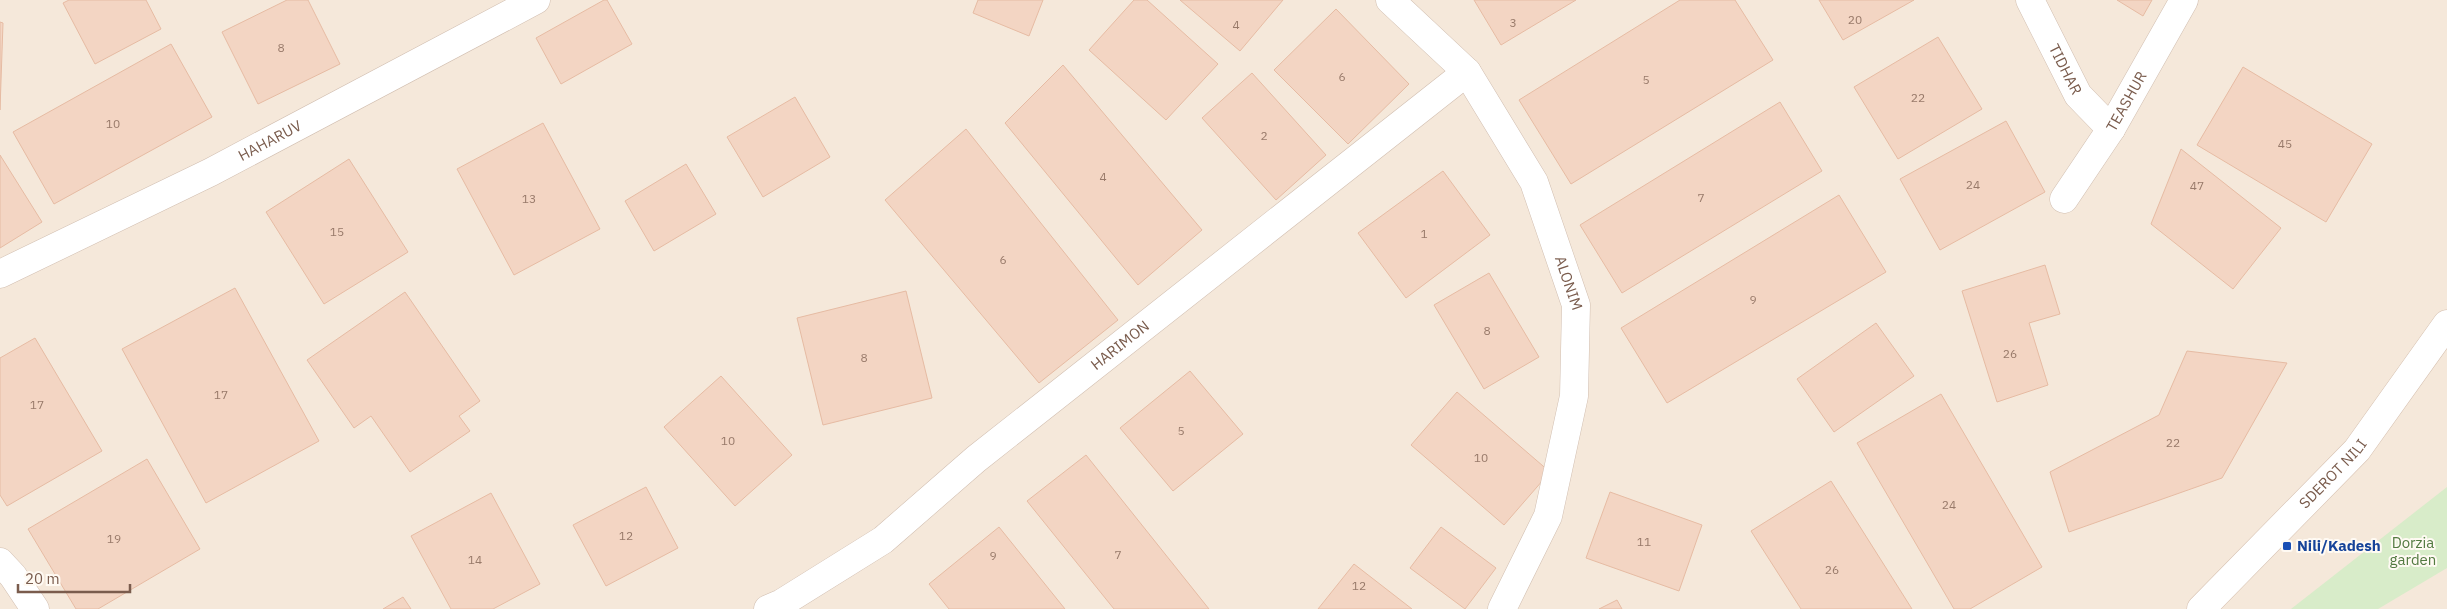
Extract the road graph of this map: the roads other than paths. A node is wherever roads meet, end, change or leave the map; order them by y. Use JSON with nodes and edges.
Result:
{"nodes":[{"id":1,"x":536,"y":0,"type":"edge"},
{"id":2,"x":1390,"y":0,"type":"edge"},
{"id":3,"x":2030,"y":0,"type":"edge"},
{"id":4,"x":2184,"y":0,"type":"edge"},
{"id":5,"x":1467,"y":72,"type":"junction"},
{"id":6,"x":2111,"y":129,"type":"junction"},
{"id":7,"x":2064,"y":199,"type":"dead end"},
{"id":8,"x":0,"y":274,"type":"edge"},
{"id":9,"x":2447,"y":324,"type":"edge"},
{"id":10,"x":0,"y":562,"type":"edge"},
{"id":11,"x":35,"y":609,"type":"edge"},
{"id":12,"x":768,"y":609,"type":"edge"},
{"id":13,"x":1502,"y":609,"type":"edge"},
{"id":14,"x":2201,"y":609,"type":"edge"}],
"edges":[{"from":1,"to":8,"type":"street","name":"HAHARUV"},
{"from":2,"to":5,"type":"street","name":"ALONIM"},
{"from":3,"to":6,"type":"street","name":"TIDHAR"},
{"from":4,"to":6,"type":"street","name":"TEASHUR"},
{"from":5,"to":12,"type":"street","name":"HARIMON"},
{"from":5,"to":13,"type":"street","name":"ALONIM"},
{"from":6,"to":7,"type":"street","name":"TEASHUR"},
{"from":9,"to":14,"type":"street","name":"SDEROT NILI"},
{"from":10,"to":11,"type":"street"}]}
